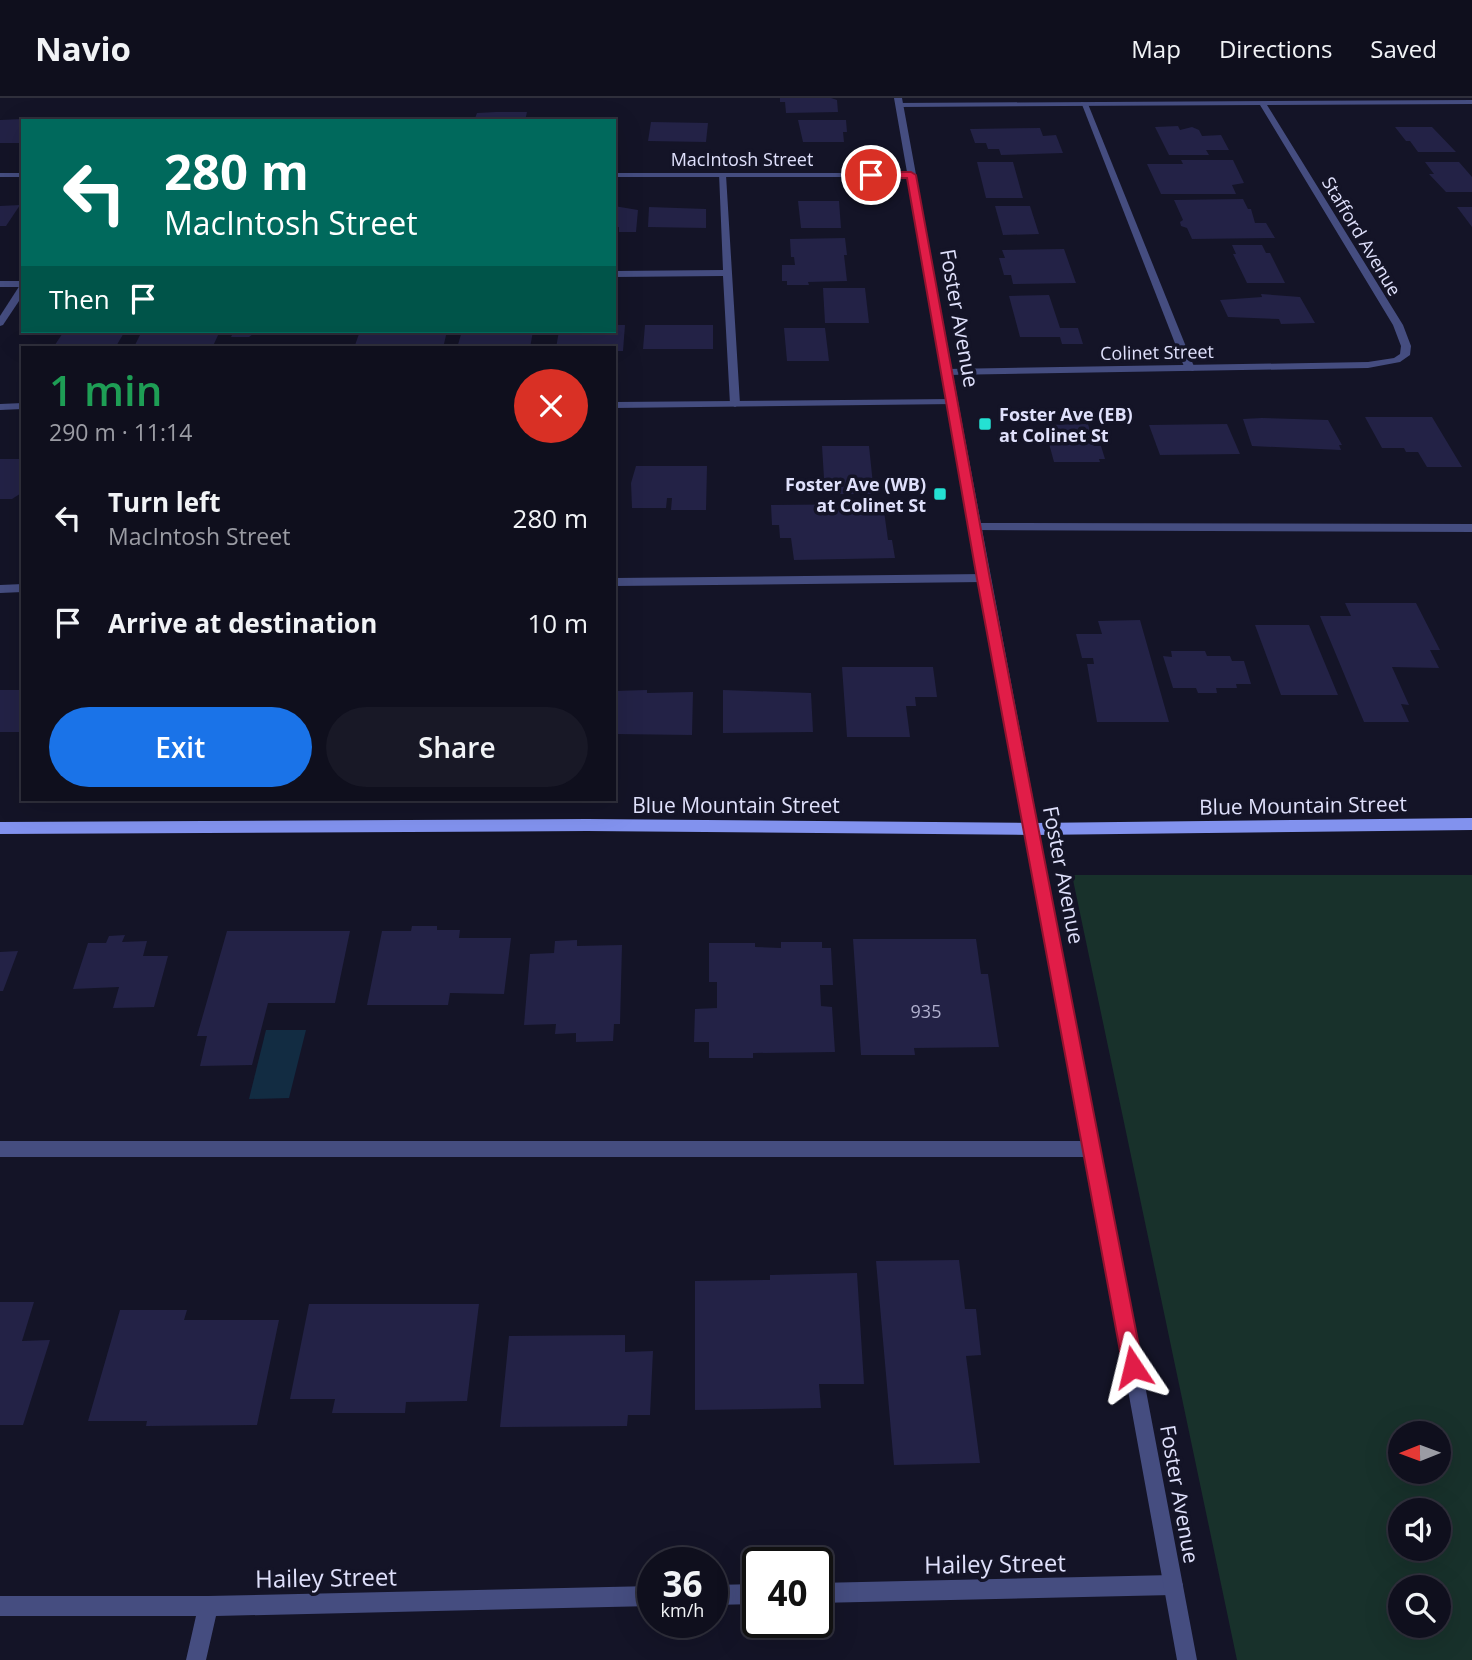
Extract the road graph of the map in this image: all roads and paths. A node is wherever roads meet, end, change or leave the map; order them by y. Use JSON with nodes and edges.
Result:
{"nodes":[{"id":1,"x":1363,"y":100,"type":"edge"},
{"id":2,"x":899,"y":101,"type":"edge"},
{"id":3,"x":1472,"y":102,"type":"edge"},
{"id":4,"x":1262,"y":103,"type":"junction"},
{"id":5,"x":1084,"y":104,"type":"junction"},
{"id":6,"x":0,"y":175,"type":"edge"},
{"id":7,"x":21,"y":175,"type":"edge"},
{"id":8,"x":616,"y":175,"type":"edge"},
{"id":9,"x":722,"y":175,"type":"junction"},
{"id":10,"x":911,"y":175,"type":"junction"},
{"id":11,"x":726,"y":273,"type":"junction"},
{"id":12,"x":616,"y":274,"type":"edge"},
{"id":13,"x":0,"y":284,"type":"edge"},
{"id":14,"x":21,"y":285,"type":"edge"},
{"id":15,"x":21,"y":288,"type":"edge"},
{"id":16,"x":0,"y":323,"type":"edge"},
{"id":17,"x":1368,"y":365,"type":"joint"},
{"id":18,"x":1190,"y":369,"type":"junction"},
{"id":19,"x":947,"y":372,"type":"junction"},
{"id":20,"x":952,"y":402,"type":"junction"},
{"id":21,"x":735,"y":404,"type":"junction"},
{"id":22,"x":616,"y":405,"type":"edge"},
{"id":23,"x":0,"y":407,"type":"edge"},
{"id":24,"x":21,"y":407,"type":"edge"},
{"id":25,"x":976,"y":527,"type":"junction"},
{"id":26,"x":1472,"y":528,"type":"edge"},
{"id":27,"x":984,"y":579,"type":"junction"},
{"id":28,"x":616,"y":582,"type":"edge"},
{"id":29,"x":21,"y":588,"type":"edge"},
{"id":30,"x":0,"y":589,"type":"edge"},
{"id":31,"x":1472,"y":824,"type":"edge"},
{"id":32,"x":0,"y":828,"type":"edge"},
{"id":33,"x":1032,"y":829,"type":"junction"},
{"id":34,"x":0,"y":1149,"type":"edge"},
{"id":35,"x":1093,"y":1149,"type":"junction"},
{"id":36,"x":1173,"y":1586,"type":"junction"},
{"id":37,"x":833,"y":1593,"type":"edge"},
{"id":38,"x":637,"y":1597,"type":"edge"},
{"id":39,"x":0,"y":1606,"type":"edge"},
{"id":40,"x":208,"y":1606,"type":"junction"},
{"id":41,"x":196,"y":1660,"type":"edge"},
{"id":42,"x":1187,"y":1660,"type":"edge"}],
"edges":[{"from":1,"to":3,"type":"street"},
{"from":1,"to":4,"type":"street"},
{"from":2,"to":5,"type":"street"},
{"from":2,"to":10,"type":"street","name":"Foster Avenue"},
{"from":4,"to":5,"type":"street"},
{"from":4,"to":17,"type":"street","name":"Stafford Avenue"},
{"from":5,"to":18,"type":"street"},
{"from":6,"to":7,"type":"street"},
{"from":8,"to":9,"type":"street","name":"MacIntosh Street"},
{"from":9,"to":10,"type":"street","name":"MacIntosh Street"},
{"from":9,"to":11,"type":"street"},
{"from":10,"to":19,"type":"street","name":"Foster Avenue"},
{"from":11,"to":12,"type":"street"},
{"from":11,"to":21,"type":"street"},
{"from":13,"to":14,"type":"street"},
{"from":15,"to":16,"type":"street"},
{"from":17,"to":18,"type":"street","name":"Colinet Street"},
{"from":18,"to":19,"type":"street","name":"Colinet Street"},
{"from":19,"to":20,"type":"street","name":"Foster Avenue"},
{"from":20,"to":21,"type":"street"},
{"from":20,"to":25,"type":"street","name":"Foster Avenue"},
{"from":21,"to":22,"type":"street"},
{"from":23,"to":24,"type":"street"},
{"from":25,"to":26,"type":"street"},
{"from":25,"to":27,"type":"street","name":"Foster Avenue"},
{"from":27,"to":28,"type":"street"},
{"from":27,"to":33,"type":"street","name":"Foster Avenue"},
{"from":29,"to":30,"type":"street"},
{"from":31,"to":33,"type":"main road","name":"Blue Mountain Street"},
{"from":32,"to":33,"type":"main road","name":"Blue Mountain Street"},
{"from":33,"to":35,"type":"street","name":"Foster Avenue"},
{"from":34,"to":35,"type":"street"},
{"from":35,"to":36,"type":"street","name":"Foster Avenue"},
{"from":36,"to":37,"type":"street","name":"Hailey Street"},
{"from":36,"to":42,"type":"street","name":"Foster Avenue"},
{"from":38,"to":40,"type":"street","name":"Hailey Street"},
{"from":39,"to":40,"type":"street","name":"Hailey Street"},
{"from":40,"to":41,"type":"street"}]}
